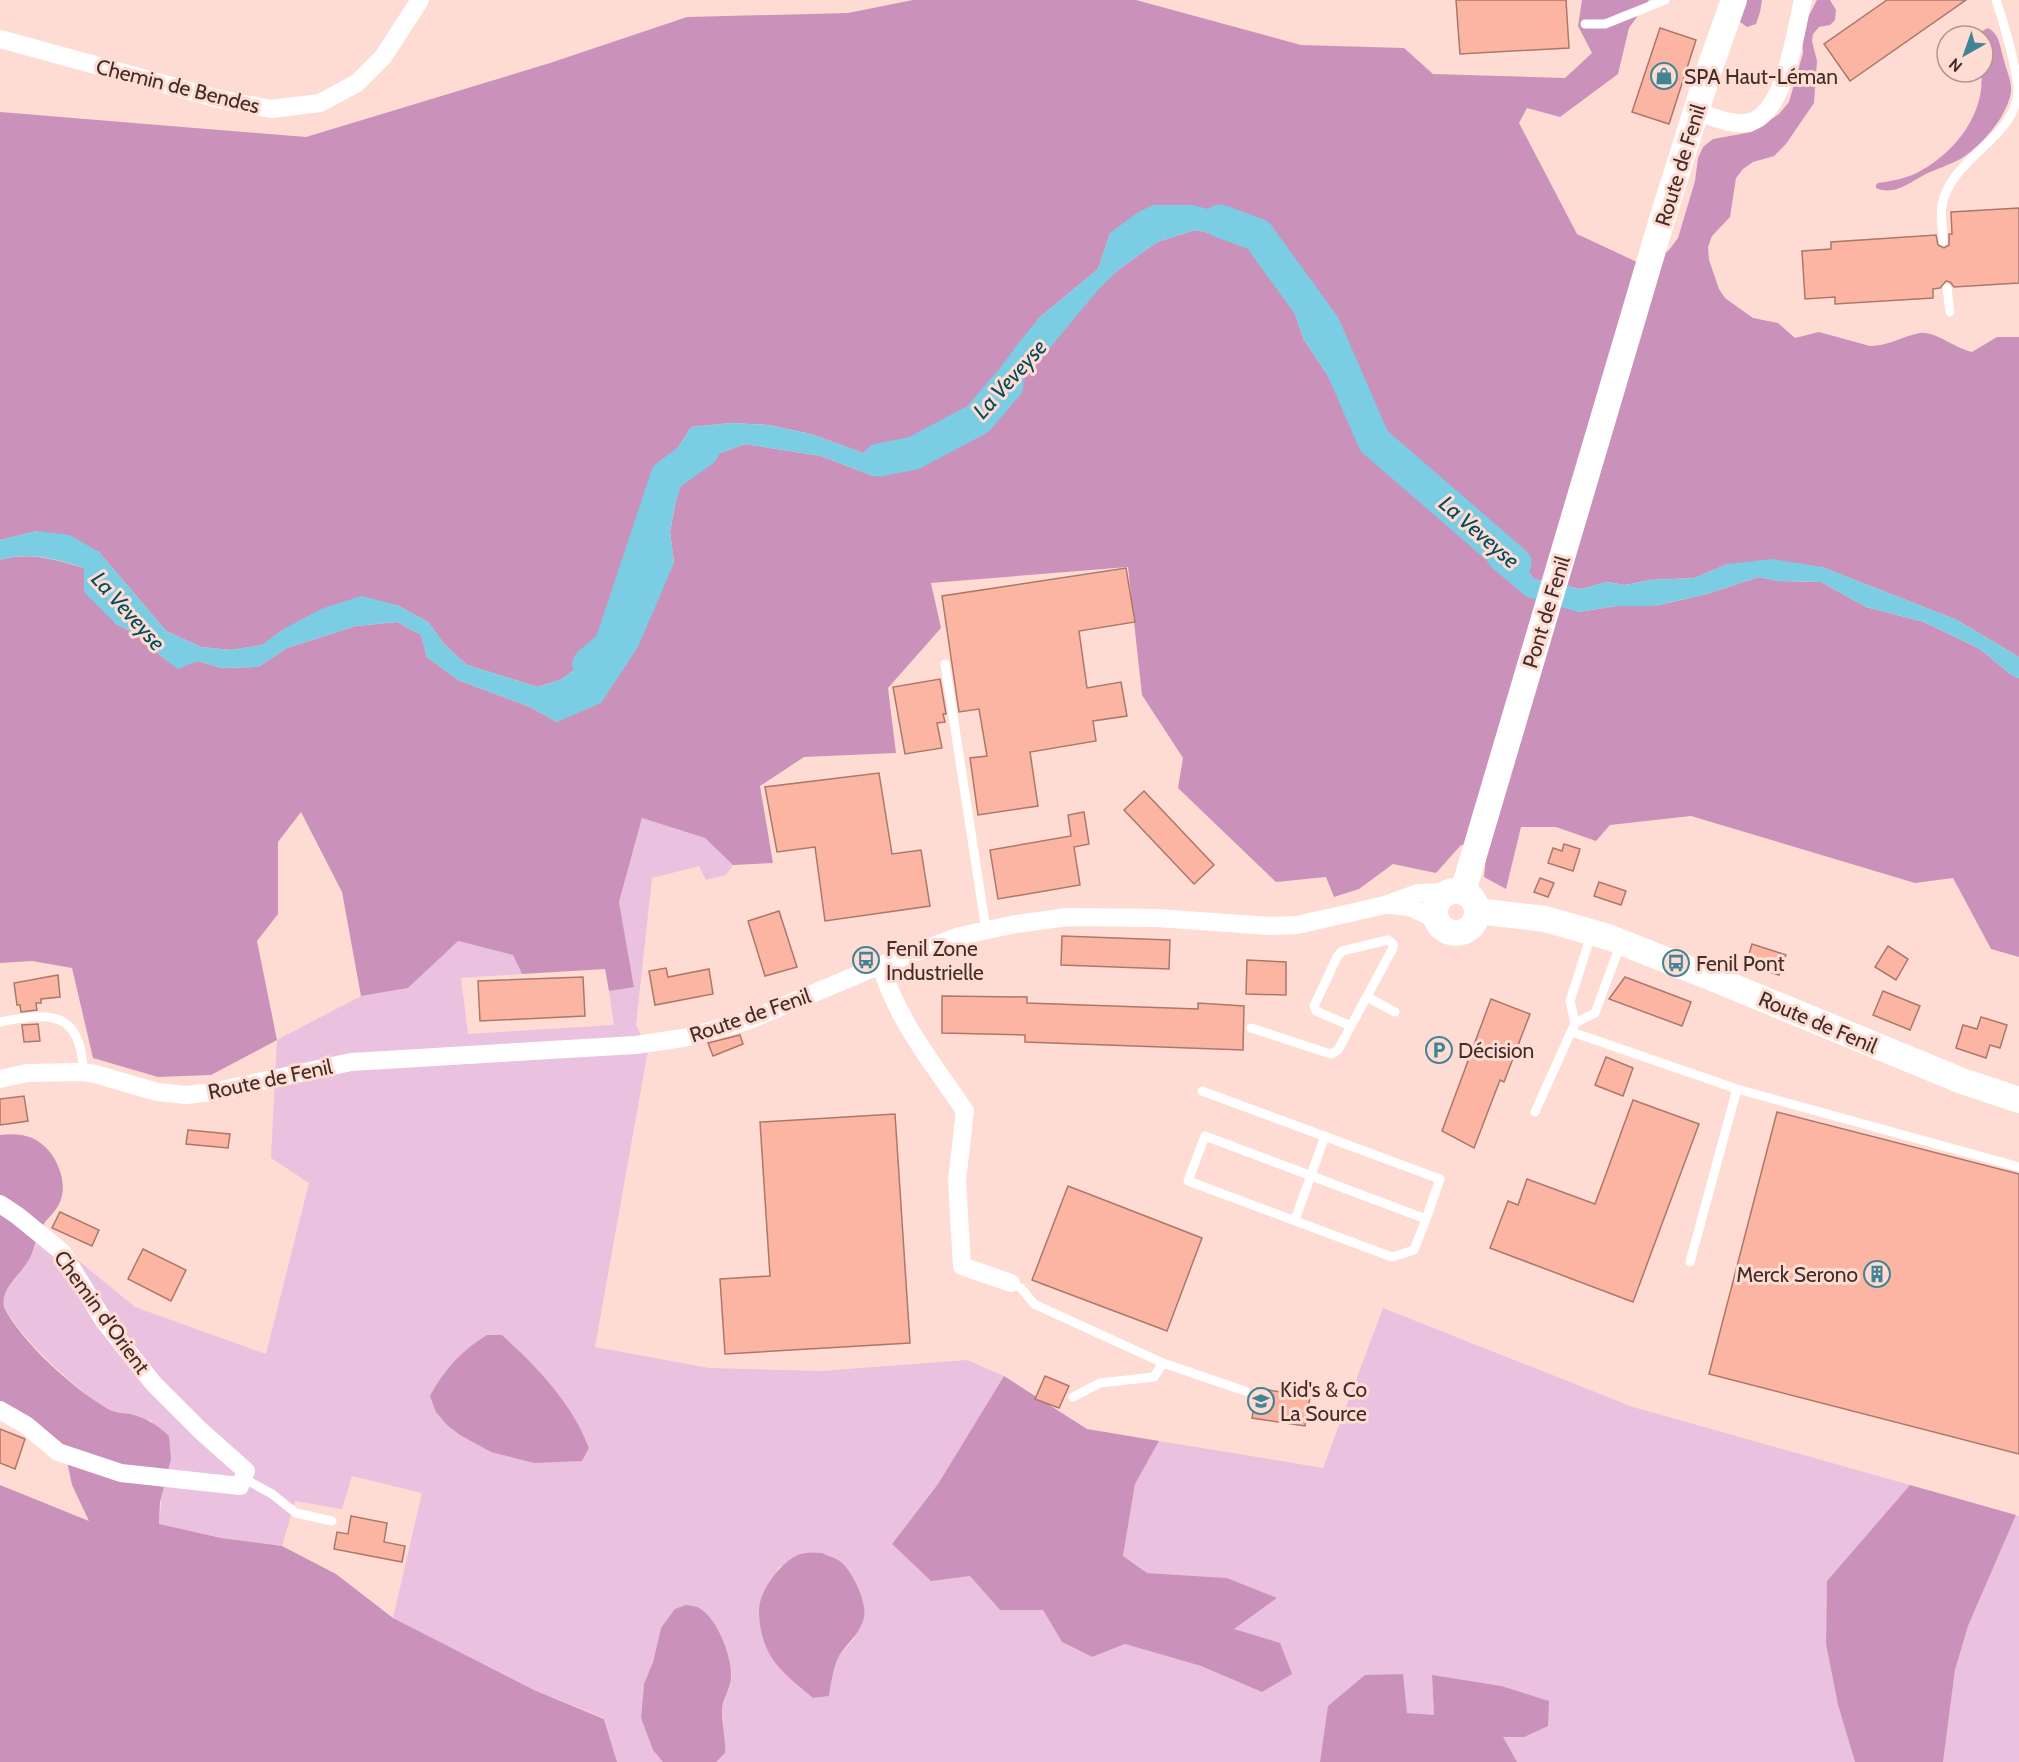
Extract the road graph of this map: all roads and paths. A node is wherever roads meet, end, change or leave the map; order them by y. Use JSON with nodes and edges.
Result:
{"nodes":[{"id":1,"x":420,"y":0,"type":"edge"},
{"id":2,"x":1665,"y":0,"type":"edge"},
{"id":3,"x":1734,"y":0,"type":"edge"},
{"id":4,"x":1803,"y":0,"type":"edge"},
{"id":5,"x":1996,"y":0,"type":"edge"},
{"id":6,"x":1586,"y":24,"type":"dead end"},
{"id":7,"x":0,"y":39,"type":"edge"},
{"id":8,"x":1696,"y":112,"type":"junction"},
{"id":9,"x":1943,"y":242,"type":"dead end"},
{"id":10,"x":1947,"y":288,"type":"dead end"},
{"id":11,"x":1950,"y":312,"type":"dead end"},
{"id":12,"x":1629,"y":332,"type":"joint"},
{"id":13,"x":945,"y":664,"type":"dead end"},
{"id":14,"x":1463,"y":898,"type":"junction"},
{"id":15,"x":1384,"y":906,"type":"junction"},
{"id":16,"x":1437,"y":920,"type":"junction"},
{"id":17,"x":986,"y":930,"type":"junction"},
{"id":18,"x":1592,"y":933,"type":"junction"},
{"id":19,"x":1621,"y":942,"type":"junction"},
{"id":20,"x":881,"y":965,"type":"junction"},
{"id":21,"x":1367,"y":997,"type":"junction"},
{"id":22,"x":1395,"y":1012,"type":"dead end"},
{"id":23,"x":0,"y":1022,"type":"edge"},
{"id":24,"x":1351,"y":1026,"type":"junction"},
{"id":25,"x":1251,"y":1028,"type":"dead end"},
{"id":26,"x":1574,"y":1028,"type":"junction"},
{"id":27,"x":83,"y":1072,"type":"junction"},
{"id":28,"x":0,"y":1079,"type":"edge"},
{"id":29,"x":1962,"y":1081,"type":"junction"},
{"id":30,"x":1737,"y":1089,"type":"junction"},
{"id":31,"x":1202,"y":1091,"type":"dead end"},
{"id":32,"x":2019,"y":1100,"type":"edge"},
{"id":33,"x":2019,"y":1111,"type":"edge"},
{"id":34,"x":1534,"y":1112,"type":"dead end"},
{"id":35,"x":1325,"y":1136,"type":"junction"},
{"id":36,"x":2019,"y":1167,"type":"edge"},
{"id":37,"x":1311,"y":1175,"type":"junction"},
{"id":38,"x":0,"y":1204,"type":"edge"},
{"id":39,"x":1426,"y":1219,"type":"junction"},
{"id":40,"x":1295,"y":1220,"type":"junction"},
{"id":41,"x":1690,"y":1262,"type":"dead end"},
{"id":42,"x":1011,"y":1283,"type":"joint"},
{"id":43,"x":1163,"y":1363,"type":"junction"},
{"id":44,"x":1245,"y":1391,"type":"dead end"},
{"id":45,"x":1073,"y":1397,"type":"dead end"},
{"id":46,"x":0,"y":1410,"type":"edge"},
{"id":47,"x":243,"y":1478,"type":"junction"},
{"id":48,"x":332,"y":1521,"type":"dead end"}],
"edges":[{"from":1,"to":7,"type":"street","name":"Chemin de Bendes"},
{"from":2,"to":6,"type":"lane"},
{"from":3,"to":8,"type":"street","name":"Route de Fenil"},
{"from":4,"to":8,"type":"street"},
{"from":5,"to":9,"type":"lane"},
{"from":8,"to":12,"type":"street","name":"Route de Fenil"},
{"from":10,"to":11,"type":"lane"},
{"from":12,"to":14,"type":"street","name":"Pont de Fenil"},
{"from":13,"to":17,"type":"lane"},
{"from":14,"to":15,"type":"street","name":"Route de Fenil"},
{"from":14,"to":16,"type":"street"},
{"from":14,"to":16,"type":"street"},
{"from":14,"to":18,"type":"street","name":"Route de Fenil"},
{"from":15,"to":16,"type":"street","name":"Route de Fenil"},
{"from":15,"to":17,"type":"street","name":"Route de Fenil"},
{"from":17,"to":20,"type":"street","name":"Route de Fenil"},
{"from":18,"to":19,"type":"street","name":"Route de Fenil"},
{"from":18,"to":26,"type":"lane"},
{"from":19,"to":26,"type":"lane"},
{"from":19,"to":29,"type":"street","name":"Route de Fenil"},
{"from":20,"to":27,"type":"street","name":"Route de Fenil"},
{"from":20,"to":42,"type":"street"},
{"from":21,"to":22,"type":"lane"},
{"from":21,"to":24,"type":"lane"},
{"from":21,"to":24,"type":"lane"},
{"from":23,"to":27,"type":"lane"},
{"from":24,"to":25,"type":"lane"},
{"from":26,"to":30,"type":"lane"},
{"from":26,"to":34,"type":"lane"},
{"from":27,"to":28,"type":"street","name":"Route de Fenil"},
{"from":29,"to":32,"type":"street","name":"Route de Fenil"},
{"from":29,"to":33,"type":"lane"},
{"from":30,"to":36,"type":"lane"},
{"from":30,"to":41,"type":"lane"},
{"from":31,"to":35,"type":"lane"},
{"from":35,"to":37,"type":"lane"},
{"from":35,"to":39,"type":"lane"},
{"from":37,"to":39,"type":"lane"},
{"from":37,"to":40,"type":"lane"},
{"from":37,"to":40,"type":"lane"},
{"from":38,"to":47,"type":"street","name":"Chemin d'Orient"},
{"from":39,"to":40,"type":"lane"},
{"from":42,"to":43,"type":"lane"},
{"from":43,"to":44,"type":"lane"},
{"from":43,"to":45,"type":"lane"},
{"from":46,"to":47,"type":"street"},
{"from":47,"to":48,"type":"lane","name":"Chemin d'Orient"}]}
